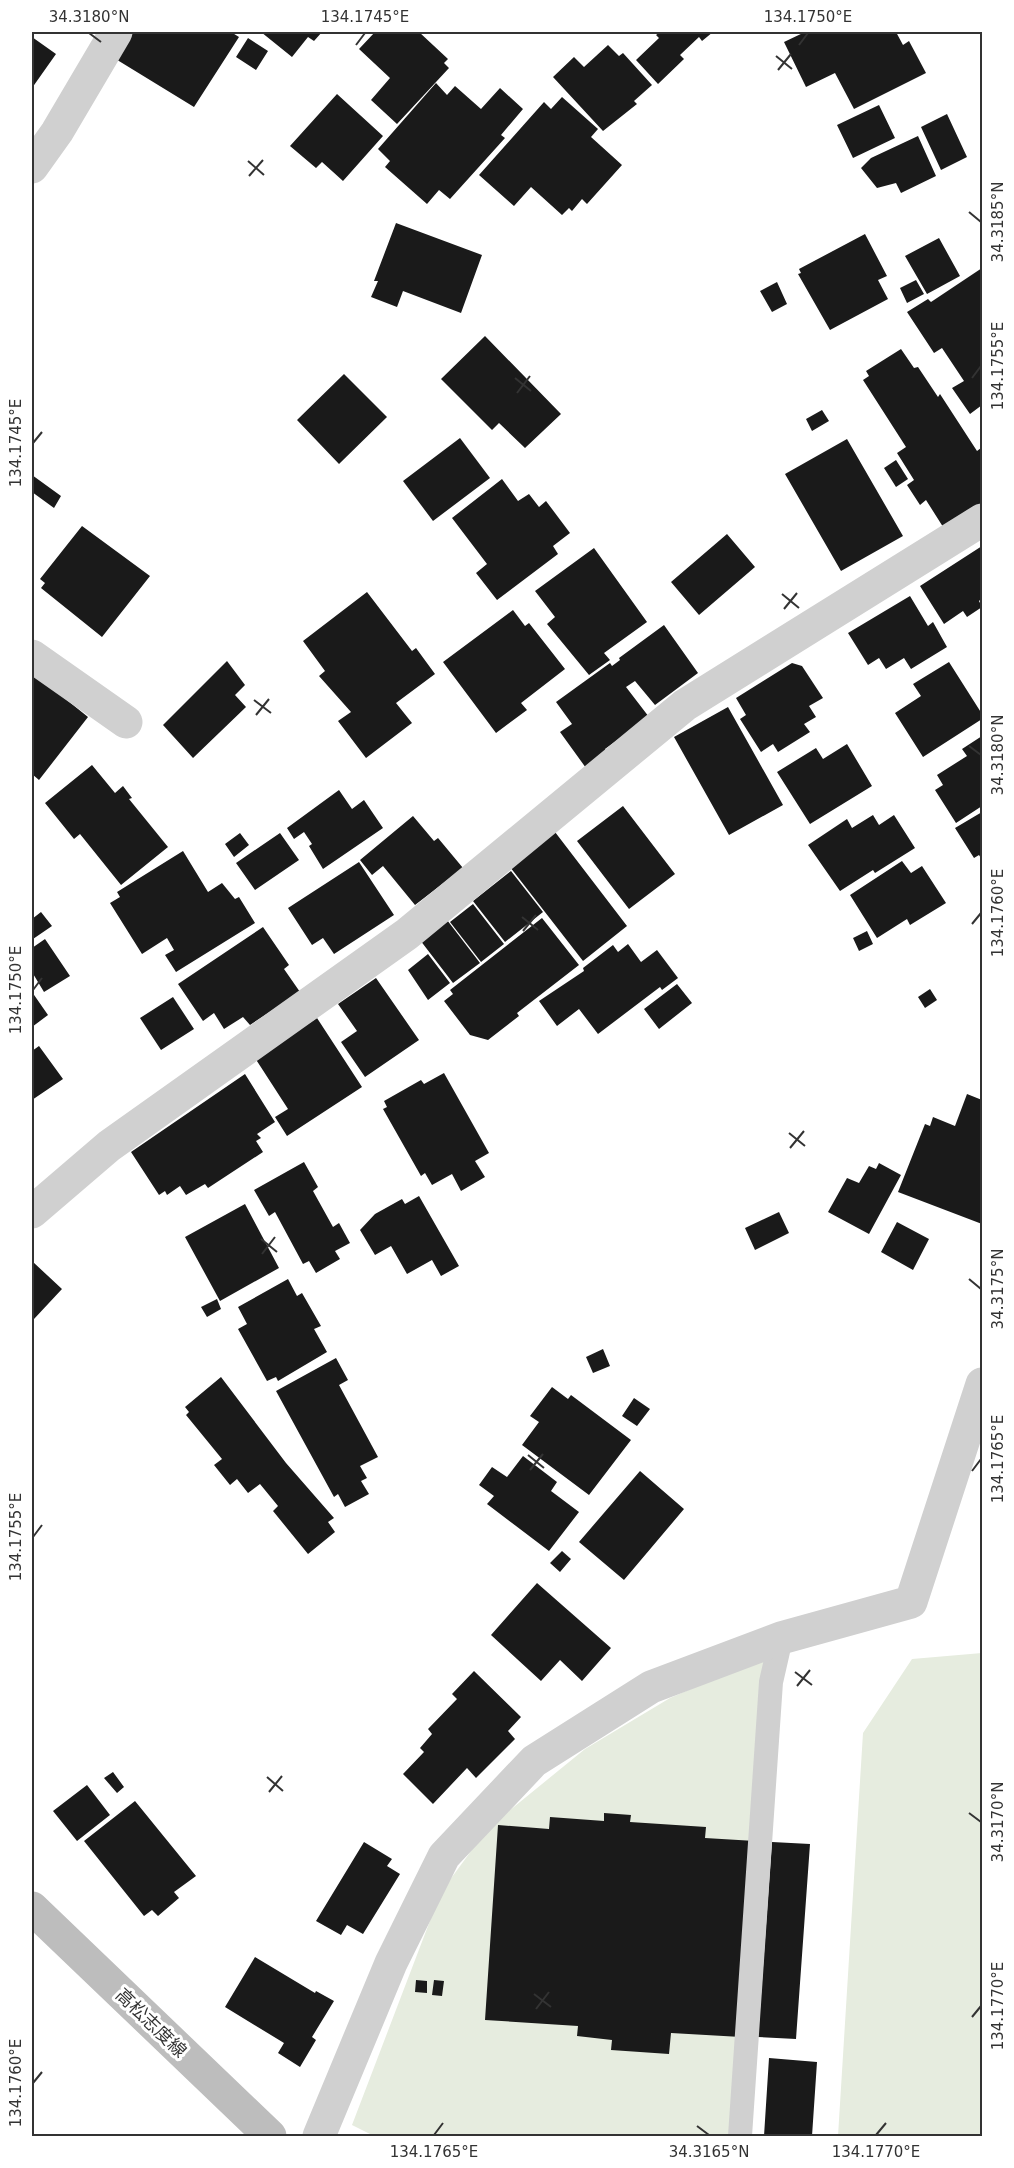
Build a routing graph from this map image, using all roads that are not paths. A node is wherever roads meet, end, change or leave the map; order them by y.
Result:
1 (116, 32) edge
2 (32, 167) edge
3 (982, 520) edge
4 (32, 656) edge
5 (126, 722) dead end
6 (32, 1212) edge
7 (982, 1384) edge
8 (781, 1638) junction
9 (32, 1908) edge
10 (270, 2136) edge
11 (320, 2136) edge
12 (740, 2136) edge

1 - 2 street
3 - 6 street
4 - 5 street
7 - 8 street
8 - 11 street
8 - 12 lane
9 - 10 main road, 高松志度線

